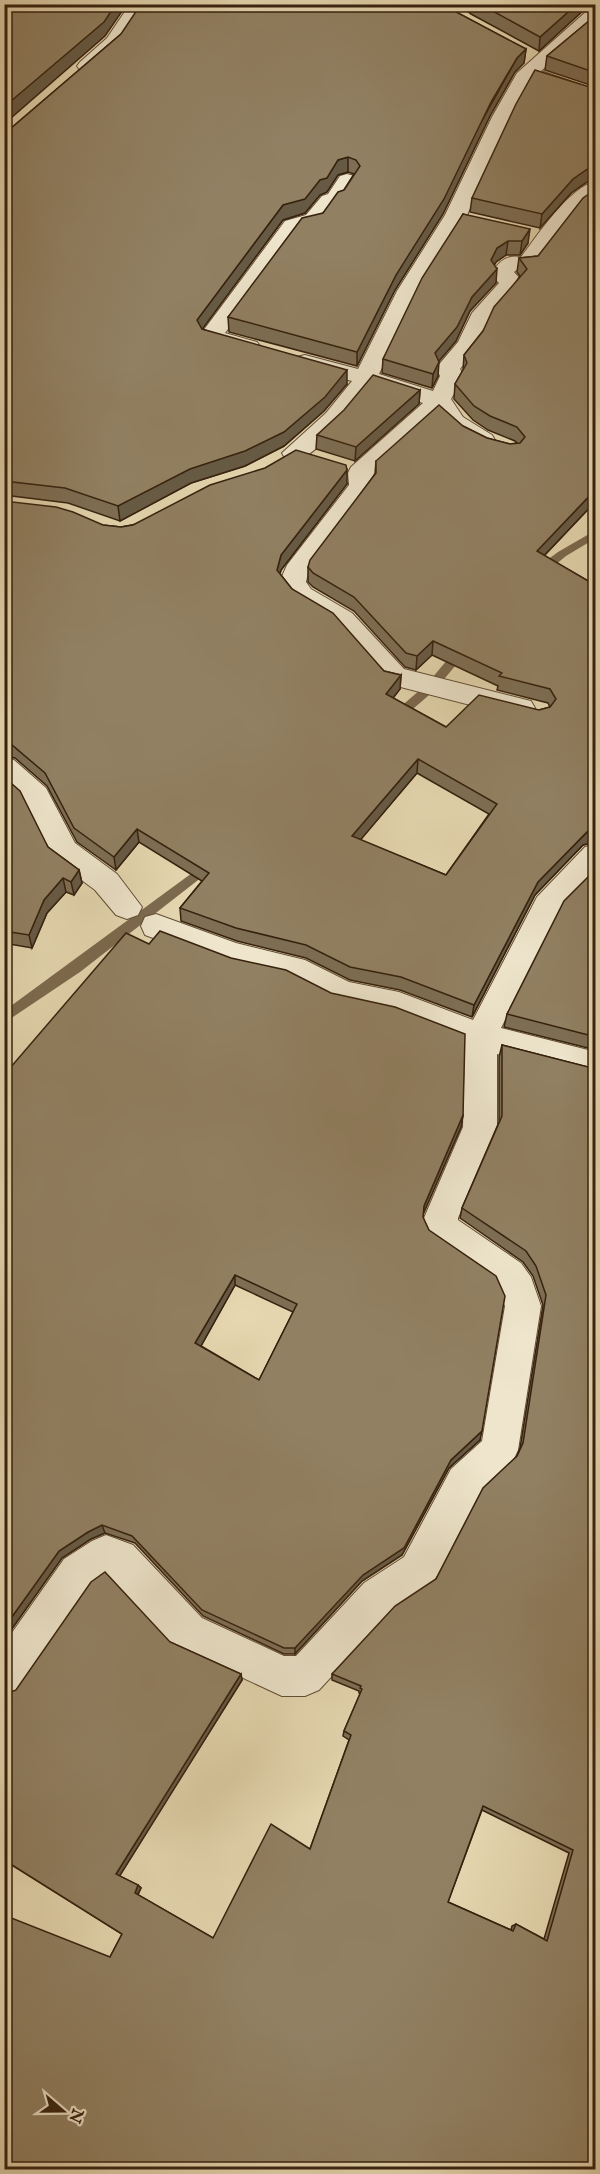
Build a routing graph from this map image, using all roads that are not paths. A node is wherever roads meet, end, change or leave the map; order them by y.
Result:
1 (140, 4) edge
2 (596, 13) edge
3 (520, 51) edge
4 (533, 67) junction
5 (72, 79) edge
6 (596, 97) edge
7 (346, 180) dead end
8 (596, 187) edge
9 (455, 217) junction
10 (478, 222) edge
11 (523, 233) edge
12 (546, 239) junction
13 (366, 378) junction
14 (440, 401) junction
15 (499, 447) edge
16 (316, 463) junction
17 (537, 712) edge
18 (4, 767) edge
19 (596, 855) edge
20 (127, 907) dead end
21 (156, 926) dead end
22 (481, 1036) junction
23 (596, 1066) edge
24 (4, 1680) edge

1 - 5 street
2 - 4 street
3 - 4 street
4 - 6 street
4 - 9 street
7 - 13 street
8 - 12 street
9 - 10 street
9 - 13 street
11 - 12 street
12 - 14 street
13 - 14 street
13 - 16 street
14 - 15 street
14 - 16 street
16 - 17 street
18 - 20 street
19 - 22 street
21 - 22 street
22 - 23 street
22 - 24 street

